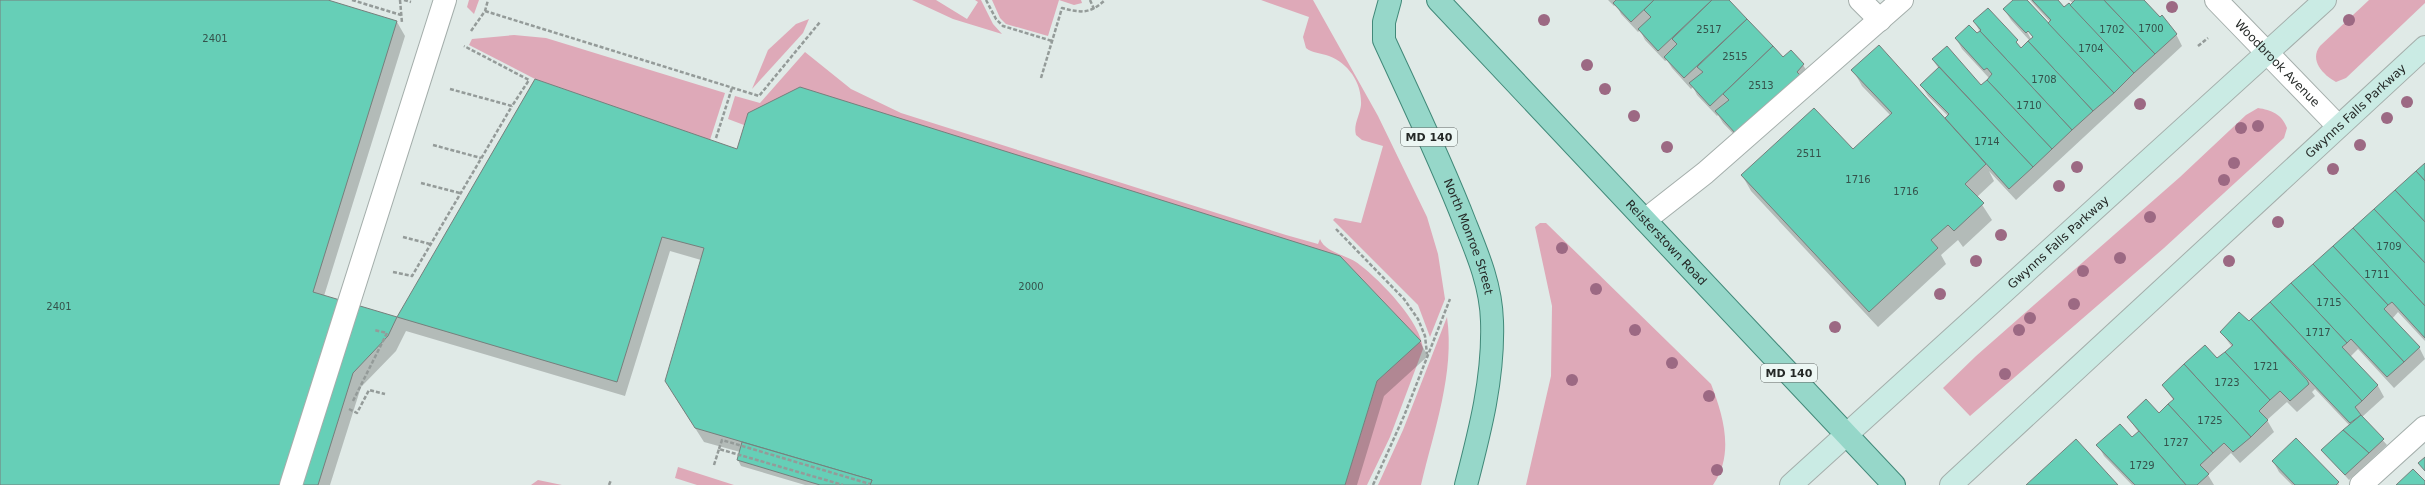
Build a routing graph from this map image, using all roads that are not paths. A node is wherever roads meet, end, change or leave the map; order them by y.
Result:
1 (445, 0) edge
2 (1390, 0) edge
3 (1438, 0) edge
4 (1860, 0) edge
5 (1902, 0) edge
6 (2216, 0) edge
7 (2325, 0) edge
8 (1880, 20) junction
9 (2425, 47) edge
10 (2268, 53) junction
11 (2338, 126) junction
12 (1645, 220) junction
13 (2425, 427) edge
14 (1847, 435) junction
15 (291, 485) edge
16 (1466, 485) edge
17 (1791, 485) edge
18 (1894, 485) edge
19 (1951, 485) edge
20 (2361, 485) edge

1 - 15 street
2 - 16 main road, North Monroe Street / MD 140
3 - 12 main road, Reisterstown Road / MD 140
4 - 8 street
5 - 8 street
6 - 10 street, Woodbrook Avenue
7 - 10 main road, Gwynns Falls Parkway
8 - 12 street
9 - 11 main road, Gwynns Falls Parkway
10 - 11 street, Woodbrook Avenue
10 - 14 main road, Gwynns Falls Parkway
11 - 19 main road, Gwynns Falls Parkway
12 - 14 main road, Reisterstown Road / MD 140
13 - 20 street
14 - 17 main road, Gwynns Falls Parkway
14 - 18 main road, Reisterstown Road / MD 140

